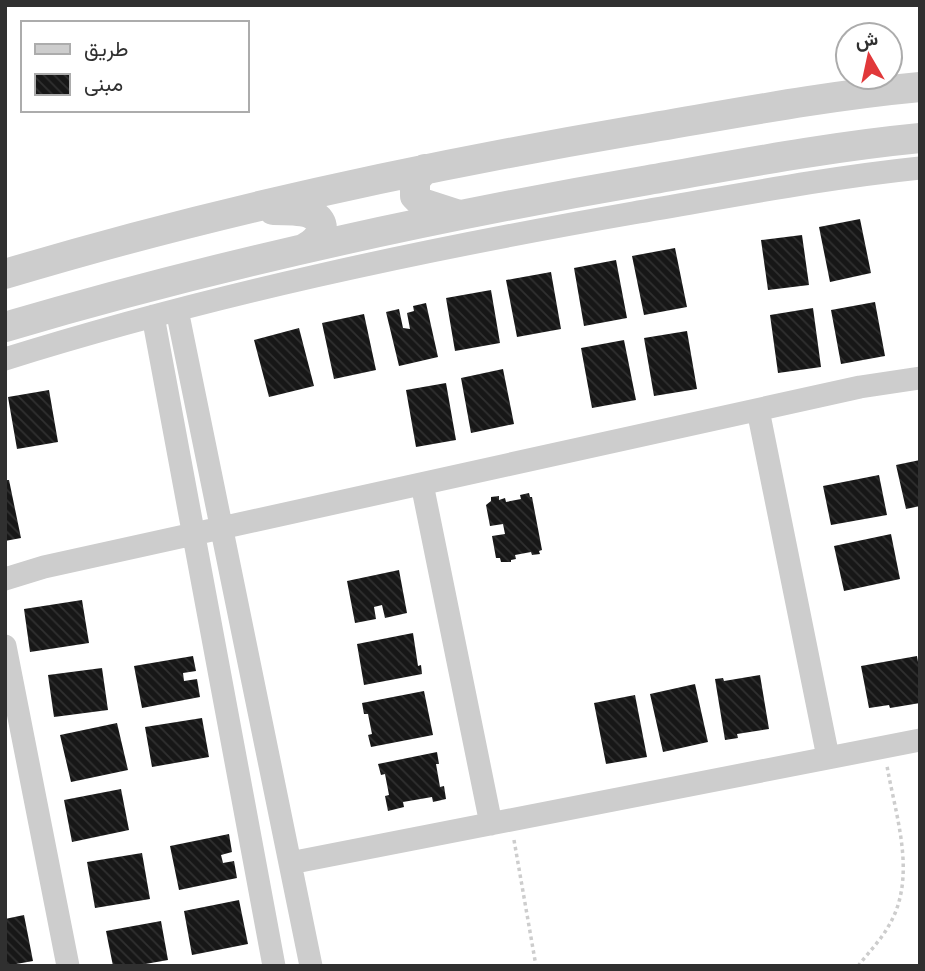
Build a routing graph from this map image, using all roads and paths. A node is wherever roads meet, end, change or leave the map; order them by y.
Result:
1 (920, 87) edge
2 (920, 138) edge
3 (920, 168) edge
4 (425, 169) junction
5 (252, 208) junction
6 (459, 215) junction
7 (305, 248) junction
8 (5, 274) edge
9 (177, 310) junction
10 (153, 316) junction
11 (5, 327) edge
12 (5, 359) edge
13 (920, 378) edge
14 (758, 410) junction
15 (422, 484) junction
16 (222, 528) junction
17 (194, 534) junction
18 (5, 579) edge
19 (5, 646) edge
20 (920, 740) edge
21 (884, 747) junction
22 (828, 758) junction
23 (272, 774) junction
24 (239, 779) junction
25 (500, 822) junction
26 (290, 863) junction
27 (68, 966) edge
28 (274, 966) edge
29 (311, 966) edge
30 (536, 966) edge
31 (858, 966) edge

1 - 4 street
2 - 6 street
3 - 9 street
4 - 5 street
4 - 6 street
5 - 7 street
5 - 8 street
6 - 7 street
7 - 11 street
9 - 10 street
9 - 16 street
10 - 12 street
10 - 17 street
13 - 14 street
14 - 15 street
14 - 22 street
15 - 16 street
15 - 25 street
16 - 17 street
16 - 23 street
17 - 18 street
17 - 24 street
19 - 27 street
20 - 21 street
21 - 22 street
21 - 31 path
22 - 25 street
23 - 24 street
23 - 26 street
24 - 28 street
25 - 26 street
25 - 30 path
26 - 29 street

